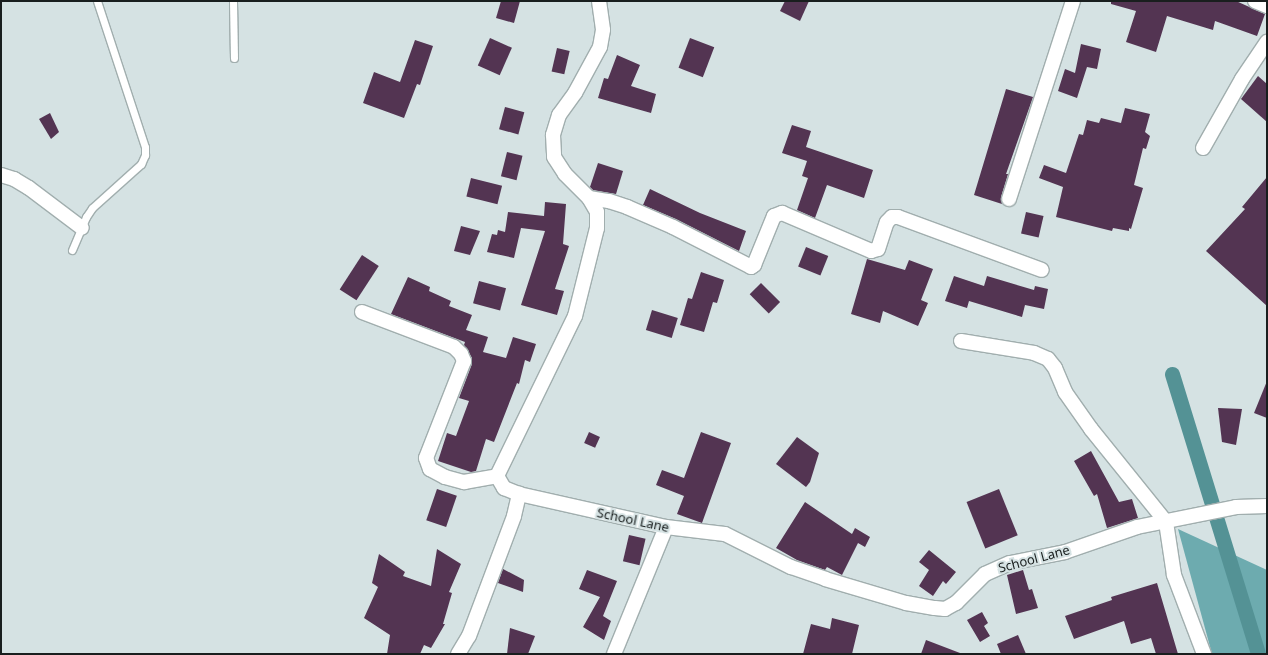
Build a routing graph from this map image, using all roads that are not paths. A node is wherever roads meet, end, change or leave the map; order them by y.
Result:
1 (97, 1) edge
2 (233, 1) edge
3 (599, 1) edge
4 (1074, 1) edge
5 (1255, 1) edge
6 (1267, 6) edge
7 (1267, 42) edge
8 (234, 58) dead end
9 (1203, 148) dead end
10 (1, 175) edge
11 (589, 198) junction
12 (1009, 199) dead end
13 (82, 228) junction
14 (72, 250) dead end
15 (1042, 270) dead end
16 (362, 312) dead end
17 (961, 341) dead end
18 (498, 476) junction
19 (519, 494) junction
20 (1267, 506) edge
21 (1166, 522) junction
22 (666, 528) junction
23 (458, 654) edge
24 (614, 654) edge
25 (1204, 654) edge

1 - 13 lane
2 - 8 lane
3 - 11 street
4 - 12 street
5 - 6 street
7 - 9 street
10 - 13 street
11 - 15 street
11 - 18 street
13 - 14 lane
16 - 18 street
17 - 21 street
18 - 19 street, School Lane
19 - 22 street, School Lane
19 - 23 street
20 - 21 street, School Lane
21 - 22 street, School Lane
21 - 25 street
22 - 24 street

